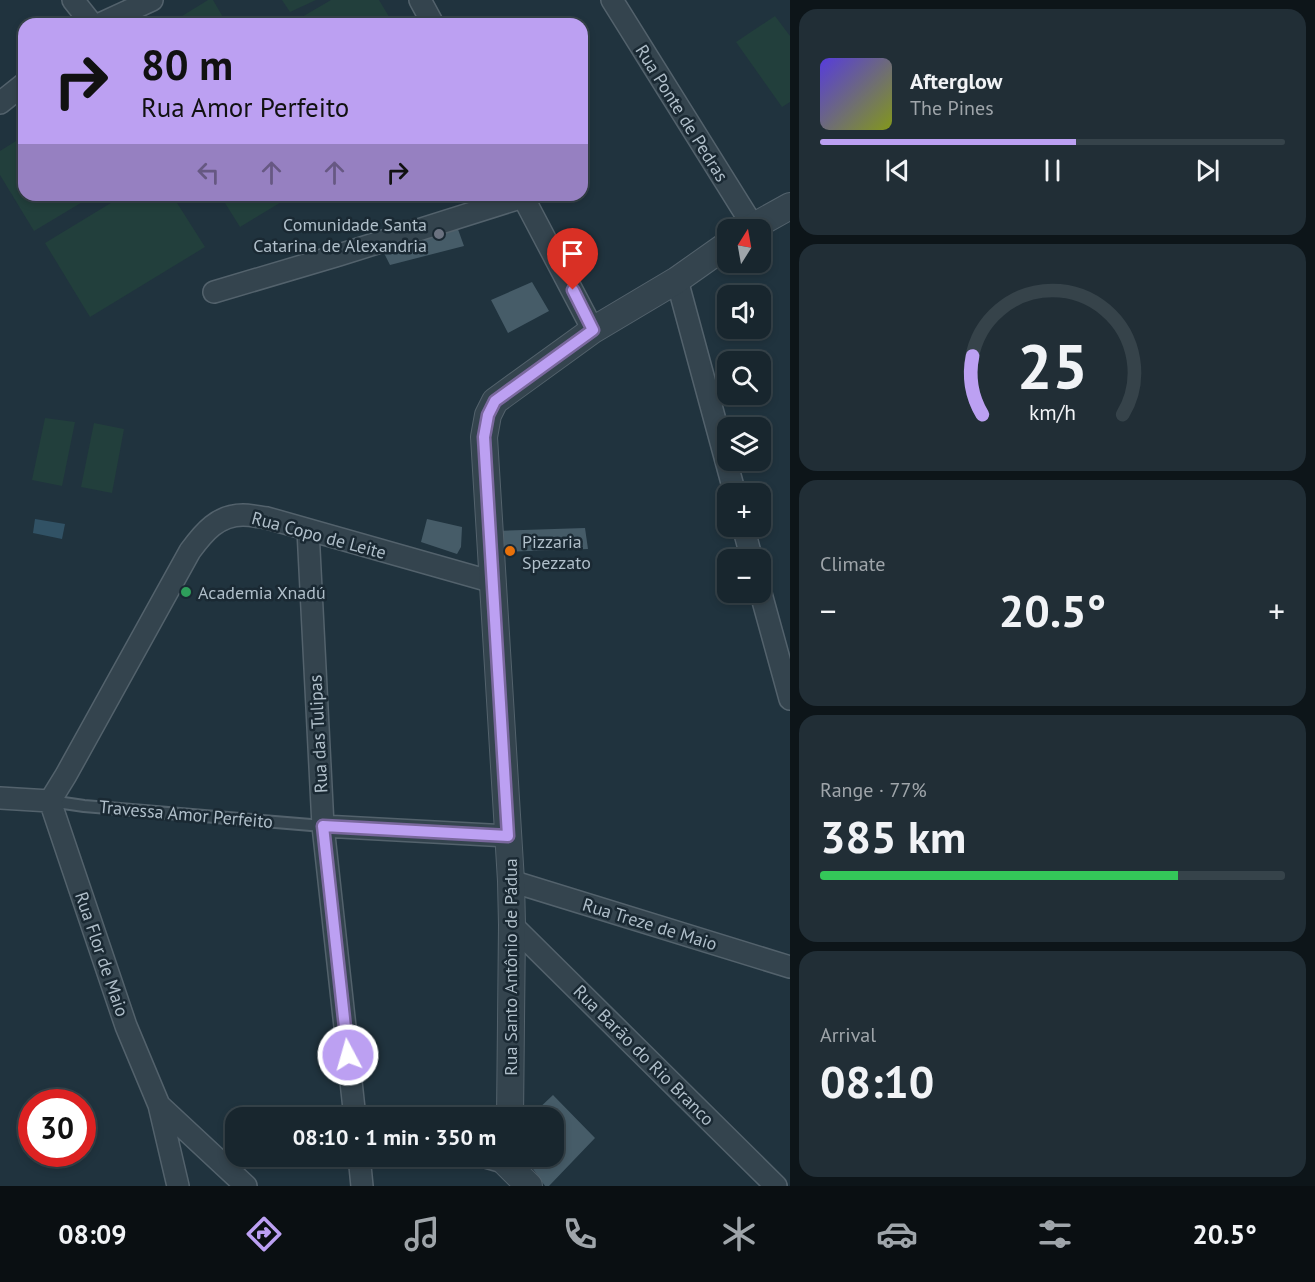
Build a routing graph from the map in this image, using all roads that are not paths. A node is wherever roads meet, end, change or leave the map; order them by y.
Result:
1 (73, 0) edge
2 (152, 0) edge
3 (420, 0) edge
4 (612, 0) edge
5 (87, 18) edge
6 (113, 18) edge
7 (430, 18) edge
8 (18, 89) edge
9 (0, 103) edge
10 (507, 201) edge
11 (526, 201) edge
12 (790, 206) edge
13 (745, 219) edge
14 (766, 219) edge
15 (717, 252) edge
16 (677, 280) junction
17 (214, 292) dead end
18 (593, 330) junction
19 (732, 483) edge
20 (308, 530) junction
21 (493, 582) junction
22 (764, 603) edge
23 (790, 699) edge
24 (0, 798) edge
25 (50, 801) junction
26 (323, 826) junction
27 (508, 836) junction
28 (511, 881) junction
29 (512, 925) junction
30 (790, 967) edge
31 (159, 1105) junction
32 (354, 1107) edge
33 (510, 1107) edge
34 (360, 1167) edge
35 (507, 1167) edge
36 (178, 1186) edge
37 (246, 1186) edge
38 (362, 1186) edge
39 (529, 1186) edge
40 (776, 1186) edge

1 - 5 street
2 - 6 street
3 - 7 street
4 - 13 street, Rua Ponte de Pedras
8 - 9 street
10 - 17 street
11 - 18 street
12 - 14 street
15 - 16 street, Rua Santo Antônio de Pádua
16 - 18 street, Rua Santo Antônio de Pádua
16 - 19 street
18 - 21 street, Rua Santo Antônio de Pádua
20 - 21 street, Rua Copo de Leite
20 - 25 street, Rua Copo de Leite
20 - 26 street, Rua das Tulipas
21 - 27 street, Rua Santo Antônio de Pádua
22 - 23 street
24 - 25 street
25 - 26 lane, Travessa Amor Perfeito
25 - 31 street, Rua Flor de Maio
26 - 27 street
26 - 32 street, Rua das Tulipas
27 - 28 street, Rua Santo Antônio de Pádua
28 - 29 street, Rua Santo Antônio de Pádua
28 - 30 street, Rua Treze de Maio
29 - 33 street, Rua Santo Antônio de Pádua
29 - 40 street, Rua Barão do Rio Branco
31 - 36 street, Rua Flor de Maio
31 - 37 street, Rua Flor de Maio
34 - 38 street
35 - 39 street

